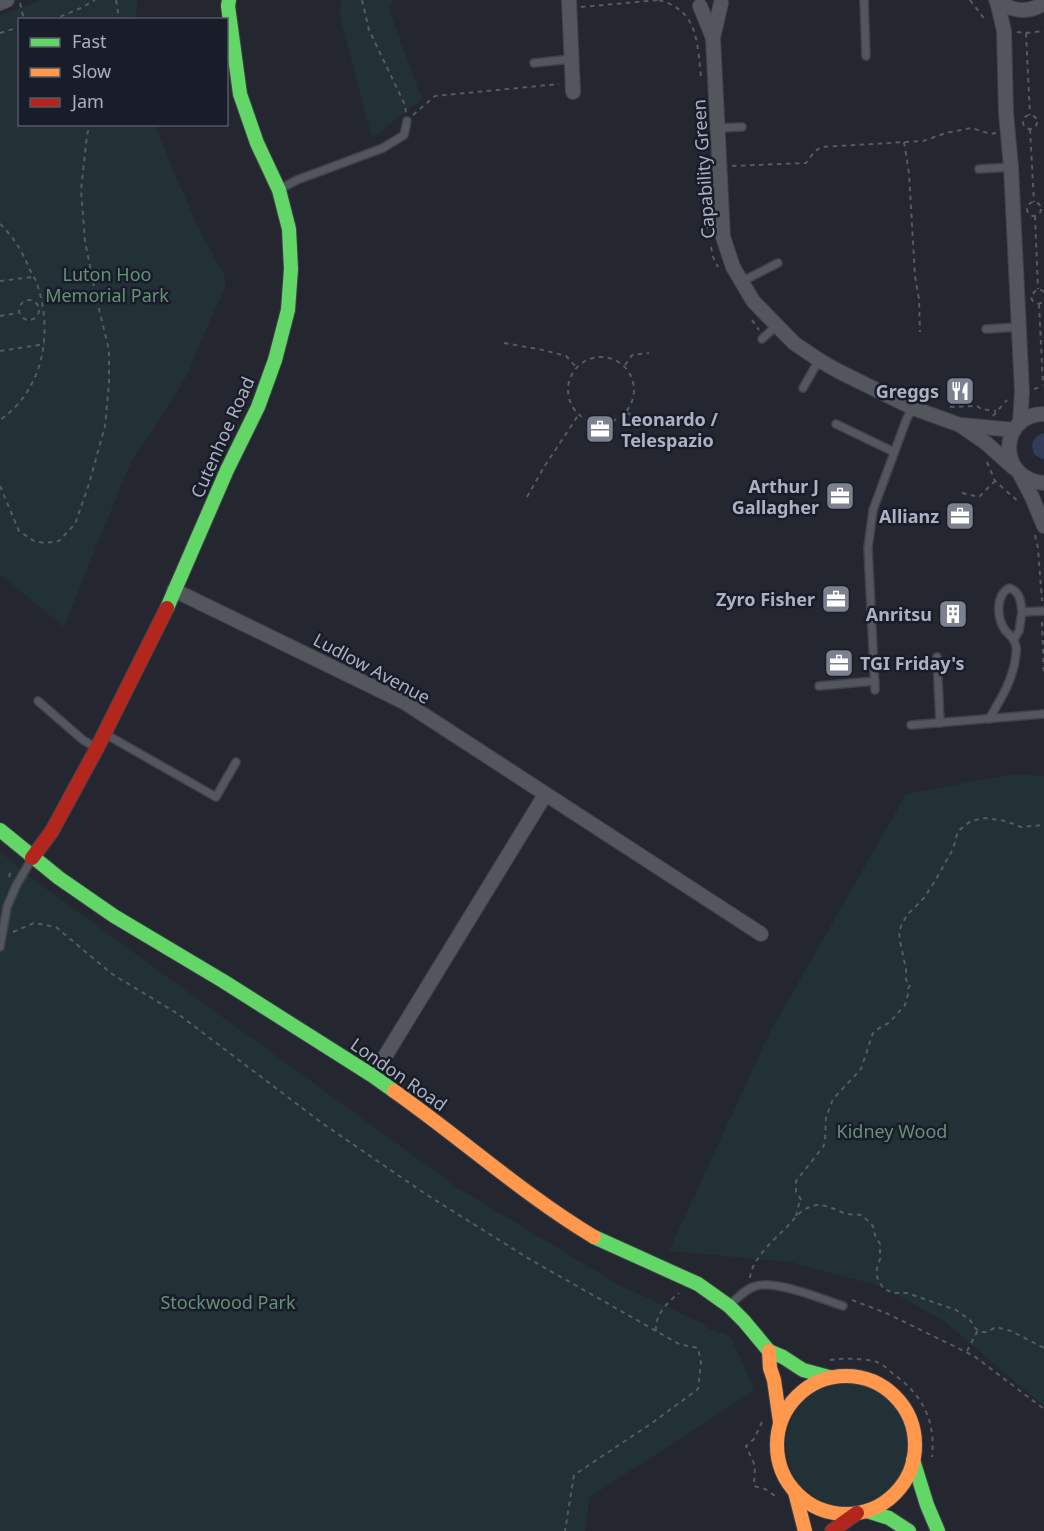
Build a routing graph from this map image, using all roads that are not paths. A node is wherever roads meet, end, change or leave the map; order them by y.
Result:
1 (7, 0) edge
2 (229, 0) edge
3 (864, 0) edge
4 (722, 1) edge
5 (996, 1) edge
6 (0, 3) edge
7 (696, 3) edge
8 (1044, 3) edge
9 (569, 4) edge
10 (713, 38) junction
11 (866, 56) dead end
12 (571, 59) junction
13 (534, 63) dead end
14 (572, 87) road end
15 (407, 121) road end
16 (742, 127) dead end
17 (718, 128) junction
18 (1011, 167) junction
19 (979, 170) dead end
20 (279, 190) junction
21 (778, 263) dead end
22 (741, 282) junction
23 (776, 326) junction
24 (1018, 327) junction
25 (986, 329) dead end
26 (764, 338) road end
27 (819, 360) junction
28 (803, 388) dead end
29 (913, 408) junction
30 (1044, 414) edge
31 (836, 424) dead end
32 (960, 425) junction
33 (1017, 426) junction
34 (894, 452) junction
35 (1017, 471) junction
36 (1044, 483) edge
37 (1038, 527) edge
38 (174, 590) junction
39 (1043, 611) edge
40 (1022, 612) junction
41 (1014, 639) junction
42 (937, 657) dead end
43 (875, 681) junction
44 (819, 686) dead end
45 (875, 690) dead end
46 (38, 701) dead end
47 (1044, 714) edge
48 (988, 719) junction
49 (940, 723) junction
50 (911, 724) dead end
51 (105, 734) junction
52 (97, 748) junction
53 (236, 762) dead end
54 (545, 795) junction
55 (0, 830) edge
56 (33, 858) junction
57 (3, 905) edge
58 (761, 934) dead end
59 (0, 947) edge
60 (374, 1076) junction
61 (844, 1302) road end
62 (729, 1306) junction
63 (769, 1352) junction
64 (829, 1377) junction
65 (780, 1422) junction
66 (914, 1460) junction
67 (795, 1492) junction
68 (862, 1512) junction
69 (805, 1531) edge
70 (832, 1531) edge
71 (909, 1531) edge
72 (938, 1531) edge

1 - 6 street
2 - 20 main road, Cutenhoe Road
3 - 11 lane
4 - 7 street
4 - 10 street
5 - 8 street
5 - 18 street
7 - 10 street
9 - 12 street
10 - 17 street, Capability Green
12 - 13 lane
12 - 14 street
15 - 20 lane
16 - 17 lane
17 - 22 street, Capability Green
18 - 19 lane
18 - 24 street
20 - 38 main road, Cutenhoe Road
21 - 22 lane
22 - 23 street, Capability Green
23 - 26 lane
23 - 27 street, Capability Green
24 - 25 lane
24 - 33 street
27 - 28 lane
27 - 29 street, Capability Green
29 - 32 street, Capability Green
29 - 34 lane
30 - 33 street
31 - 34 lane
32 - 33 street
32 - 35 street, Capability Green
33 - 35 street
34 - 43 lane
35 - 36 street
35 - 37 street
38 - 51 main road, Cutenhoe Road
38 - 54 street, Ludlow Avenue
39 - 40 lane
40 - 41 lane
40 - 41 lane
41 - 48 lane
42 - 49 lane
43 - 44 lane
43 - 45 lane
46 - 52 lane
47 - 48 lane
48 - 49 lane
49 - 50 lane
51 - 52 main road, Cutenhoe Road
51 - 53 lane
52 - 56 main road, Cutenhoe Road
54 - 58 street, Ludlow Avenue
54 - 60 street
55 - 56 main road, London Road
56 - 57 lane
56 - 60 main road, London Road
57 - 59 lane
60 - 62 main road, London Road
61 - 62 lane
62 - 63 main road, London Road
63 - 64 main road, London Road
63 - 65 main road, London Road
64 - 65 main road
64 - 66 main road
65 - 67 main road
66 - 68 main road
66 - 72 main road
67 - 68 main road
67 - 69 main road
68 - 70 main road
68 - 71 main road

